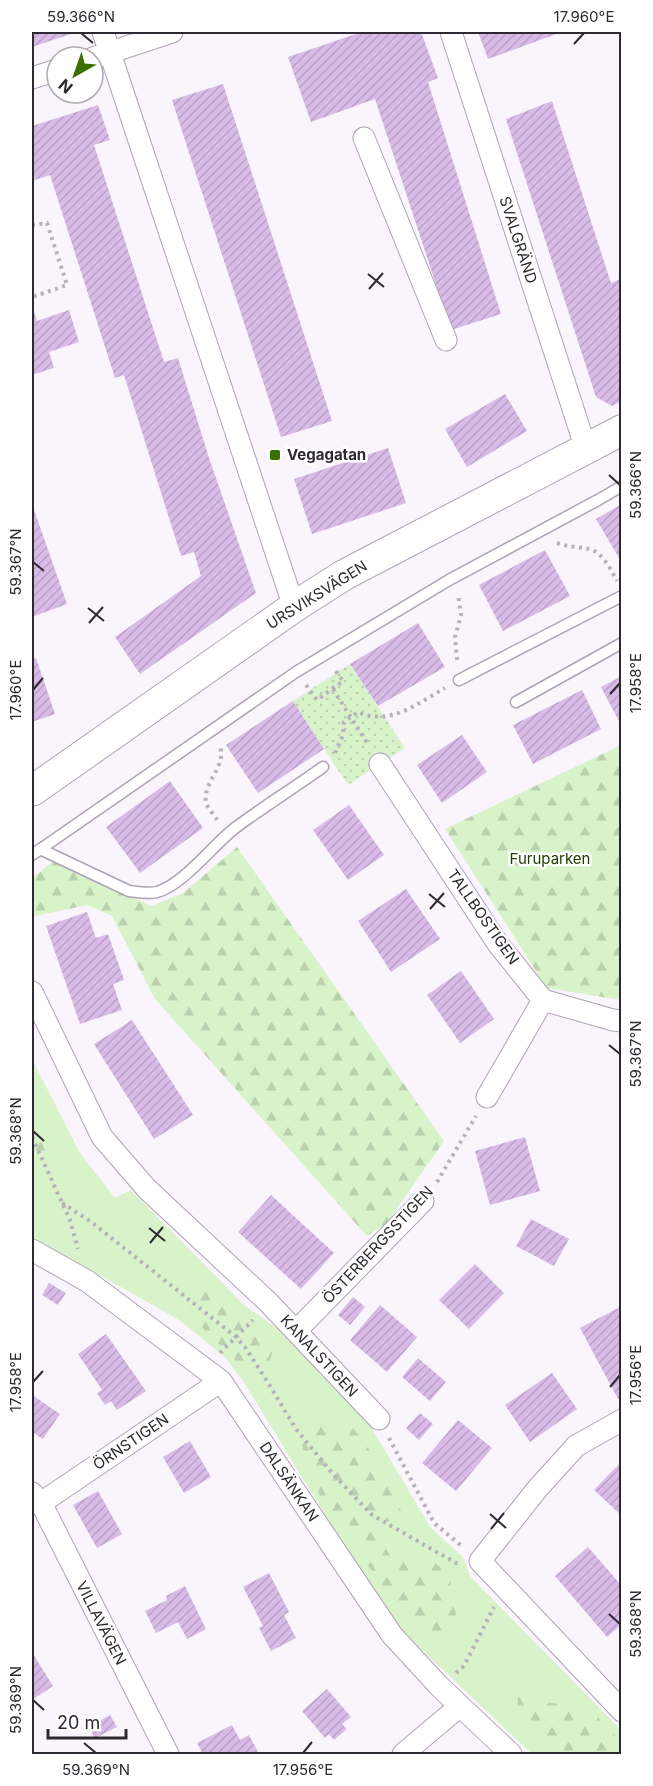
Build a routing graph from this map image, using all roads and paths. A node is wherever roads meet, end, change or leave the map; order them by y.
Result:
1 (172, 32) edge
2 (451, 32) edge
3 (105, 54) edge
4 (105, 66) edge
5 (364, 138) dead end
6 (32, 225) edge
7 (32, 297) edge
8 (446, 340) dead end
9 (621, 430) edge
10 (586, 449) junction
11 (621, 486) edge
12 (545, 528) junction
13 (449, 580) junction
14 (621, 590) edge
15 (621, 596) edge
16 (294, 607) junction
17 (621, 644) edge
18 (296, 672) junction
19 (461, 679) junction
20 (516, 702) dead end
21 (351, 717) junction
22 (209, 731) junction
23 (360, 732) dead end
24 (380, 764) dead end
25 (323, 767) joint
26 (32, 790) edge
27 (228, 834) junction
28 (36, 852) edge
29 (32, 992) edge
30 (543, 999) junction
31 (621, 1021) edge
32 (487, 1097) dead end
33 (472, 1124) dead end
34 (32, 1137) edge
35 (423, 1201) joint
36 (62, 1203) junction
37 (32, 1250) edge
38 (87, 1281) junction
39 (269, 1303) junction
40 (296, 1331) junction
41 (236, 1337) junction
42 (213, 1375) junction
43 (379, 1419) joint
44 (621, 1420) edge
45 (36, 1498) edge
46 (480, 1561) junction
47 (504, 1588) junction
48 (439, 1686) junction
49 (460, 1706) junction
50 (621, 1711) edge
51 (168, 1755) edge
52 (403, 1755) edge
53 (511, 1755) edge

1 - 3 street
2 - 10 street, SVALGRÄND
4 - 16 street
5 - 8 street
6 - 7 path
9 - 10 street, URSVIKSVÄGEN
10 - 16 street, URSVIKSVÄGEN
11 - 12 lane
12 - 13 lane
12 - 14 path
13 - 18 lane
13 - 19 path
15 - 19 lane
16 - 26 street, URSVIKSVÄGEN
17 - 20 lane
18 - 21 path
18 - 22 lane
19 - 21 path
21 - 23 path
21 - 25 path
22 - 27 path
22 - 28 lane
24 - 30 street, TALLBOSTIGEN
25 - 27 lane
27 - 28 lane
29 - 39 street, KANALSTIGEN
30 - 31 street
30 - 32 street
33 - 35 path, ÖSTERBERGSSTIGEN
34 - 36 path
35 - 40 street, ÖSTERBERGSSTIGEN
36 - 38 path
36 - 41 path
37 - 38 street, DALSÄNKAN
38 - 42 street, DALSÄNKAN
39 - 40 street, KANALSTIGEN
39 - 41 path
40 - 43 street, KANALSTIGEN
41 - 42 path
41 - 46 path
42 - 45 street, ÖRNSTIGEN
42 - 48 street, DALSÄNKAN
43 - 46 path
44 - 46 street
45 - 51 street, VILLAVÄGEN
46 - 47 street
47 - 48 path
47 - 50 street
48 - 49 street, DALSÄNKAN
49 - 52 street
49 - 53 street, DALSÄNKAN

